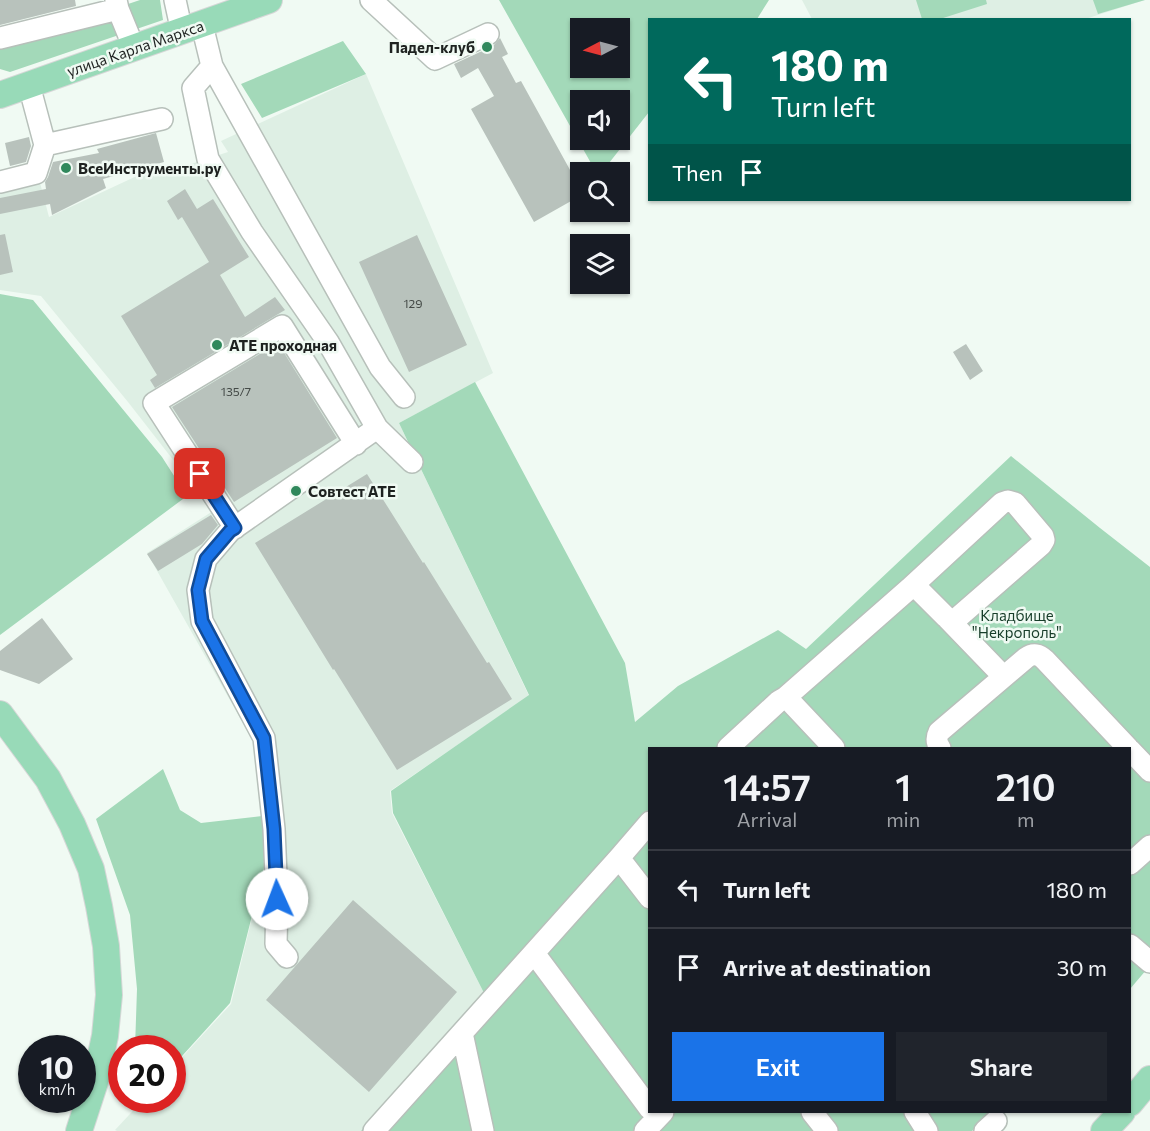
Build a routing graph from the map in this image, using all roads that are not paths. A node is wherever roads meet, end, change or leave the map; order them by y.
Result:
1 (175, 0) edge
2 (269, 0) edge
3 (371, 0) edge
4 (118, 5) edge
5 (192, 28) junction
6 (488, 34) dead end
7 (0, 38) edge
8 (134, 48) junction
9 (212, 66) junction
10 (29, 85) junction
11 (0, 95) edge
12 (162, 119) dead end
13 (45, 145) junction
14 (0, 182) edge
15 (404, 397) dead end
16 (377, 428) junction
17 (356, 444) junction
18 (412, 462) dead end
19 (235, 528) junction
20 (917, 585) junction
21 (955, 622) junction
22 (1003, 676) junction
23 (786, 697) junction
24 (0, 714) edge
25 (729, 747) edge
26 (833, 747) edge
27 (939, 747) edge
28 (1127, 747) edge
29 (1131, 751) edge
30 (1150, 771) edge
31 (648, 824) edge
32 (619, 858) junction
33 (648, 895) edge
34 (1131, 946) edge
35 (534, 952) junction
36 (287, 957) dead end
37 (1150, 962) edge
38 (462, 1033) junction
39 (1150, 1079) edge
40 (1131, 1102) edge
41 (813, 1113) edge
42 (916, 1113) edge
43 (1121, 1113) edge
44 (652, 1120) edge
45 (79, 1131) edge
46 (374, 1131) edge
47 (483, 1131) edge
48 (827, 1131) edge
49 (927, 1131) edge
50 (1104, 1131) edge

1 - 5 lane
2 - 5 main road, улица Карла Маркса
3 - 6 lane
4 - 7 lane
4 - 8 lane
5 - 8 main road, улица Карла Маркса
5 - 9 lane
8 - 10 main road, улица Карла Маркса
9 - 15 lane
9 - 16 lane
10 - 11 main road, улица Карла Маркса
10 - 13 lane
12 - 13 lane
13 - 14 lane
16 - 17 lane
16 - 18 lane
17 - 19 lane
17 - 19 lane
19 - 36 lane
20 - 21 lane
20 - 21 lane
20 - 23 lane
21 - 22 lane
22 - 27 lane
22 - 28 lane
23 - 25 lane
23 - 26 lane
24 - 45 main road
29 - 30 lane
31 - 32 lane
32 - 33 lane
32 - 35 lane
34 - 37 lane
35 - 38 lane
35 - 44 lane
38 - 46 lane
38 - 47 lane
39 - 40 main road
41 - 48 lane
42 - 49 lane
43 - 50 main road

